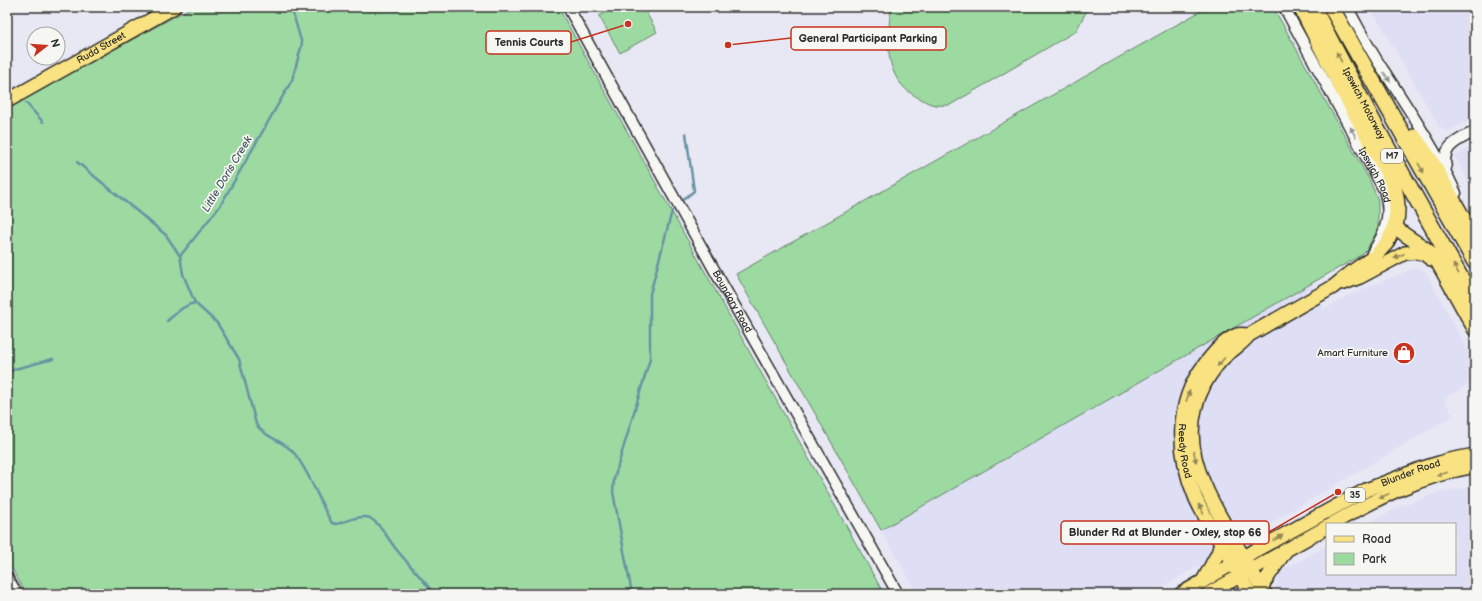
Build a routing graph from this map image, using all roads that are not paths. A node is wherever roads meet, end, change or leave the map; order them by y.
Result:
1 (174, 7) edge
2 (568, 7) edge
3 (1284, 7) edge
4 (1301, 7) edge
5 (1313, 7) edge
6 (1331, 7) edge
7 (1347, 7) edge
8 (7, 101) edge
9 (1388, 109) junction
10 (1475, 131) edge
11 (1449, 177) junction
12 (1391, 223) junction
13 (1475, 236) edge
14 (1475, 240) edge
15 (1475, 262) edge
16 (1443, 272) junction
17 (1333, 287) junction
18 (1475, 303) edge
19 (1475, 330) edge
20 (1249, 335) junction
21 (1475, 455) edge
22 (1475, 466) edge
23 (1334, 523) edge
24 (1326, 528) edge
25 (1221, 543) junction
26 (1286, 550) junction
27 (1238, 561) junction
28 (1245, 573) junction
29 (7, 577) edge
30 (1206, 588) edge
31 (1263, 591) edge
32 (17, 594) edge
33 (898, 594) edge
34 (1182, 594) edge
35 (1250, 594) edge

1 - 8 main road, Rudd Street
2 - 33 street, Boundary Road
12 -> 3 street, Ipswich Road
4 - 12 highway
18 -> 5 highway, Ipswich Motorway / M7
6 - 9 highway, Ipswich Motorway / M7
7 -> 11 street
9 - 14 highway
9 -> 15 highway, Ipswich Motorway / M7
10 - 11 street
11 - 13 street
12 - 16 main road
12 - 17 main road, Reedy Road
16 -> 17 main road
16 - 19 main road
17 - 20 main road, Reedy Road
25 -> 20 main road, Reedy Road
20 -> 27 main road, Reedy Road
27 -> 21 main road, Blunder Road / 35
22 -> 23 main road, Blunder Road / 35
24 - 26 main road, Blunder Road / 35
25 - 27 main road, Reedy Road
25 - 30 main road
26 - 28 main road, Blunder Road / 35
26 - 31 main road
27 - 28 main road
27 - 30 main road, Blunder Road / 35
28 - 30 main road, Blunder Road / 35
28 - 31 main road
28 - 35 main road
29 - 32 street
30 - 34 main road, Blunder Road / 35

